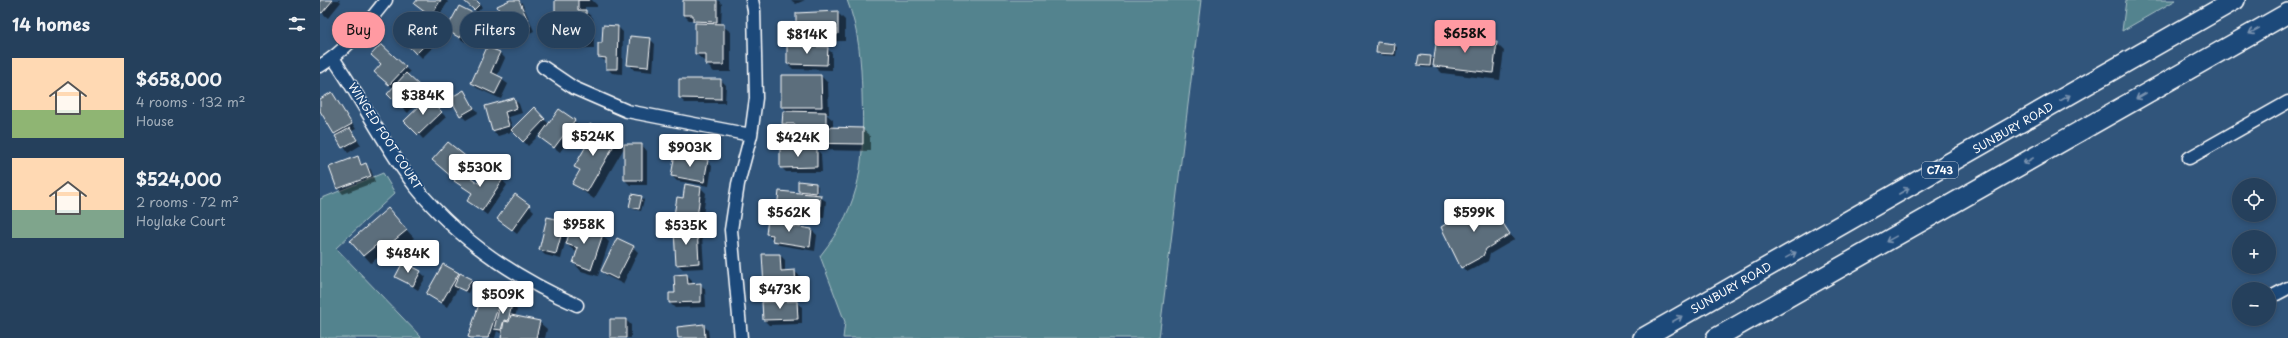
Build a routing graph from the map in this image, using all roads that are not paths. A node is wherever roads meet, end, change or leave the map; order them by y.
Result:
1 (386, 0) edge
2 (752, 0) edge
3 (2235, 0) edge
4 (2288, 12) edge
5 (333, 58) junction
6 (320, 66) edge
7 (543, 67) dead end
8 (2288, 102) edge
9 (751, 135) junction
10 (2189, 158) dead end
11 (2288, 288) edge
12 (2276, 294) edge
13 (577, 305) dead end
14 (741, 338) edge
15 (1644, 338) edge
16 (1716, 338) edge

1 - 5 street
2 - 9 street
15 -> 3 main road, SUNBURY ROAD / C743
4 -> 16 main road
5 - 6 street
5 - 13 street, WINGED FOOT COURT
7 - 9 street
8 - 10 street
9 - 14 street
11 - 12 street

